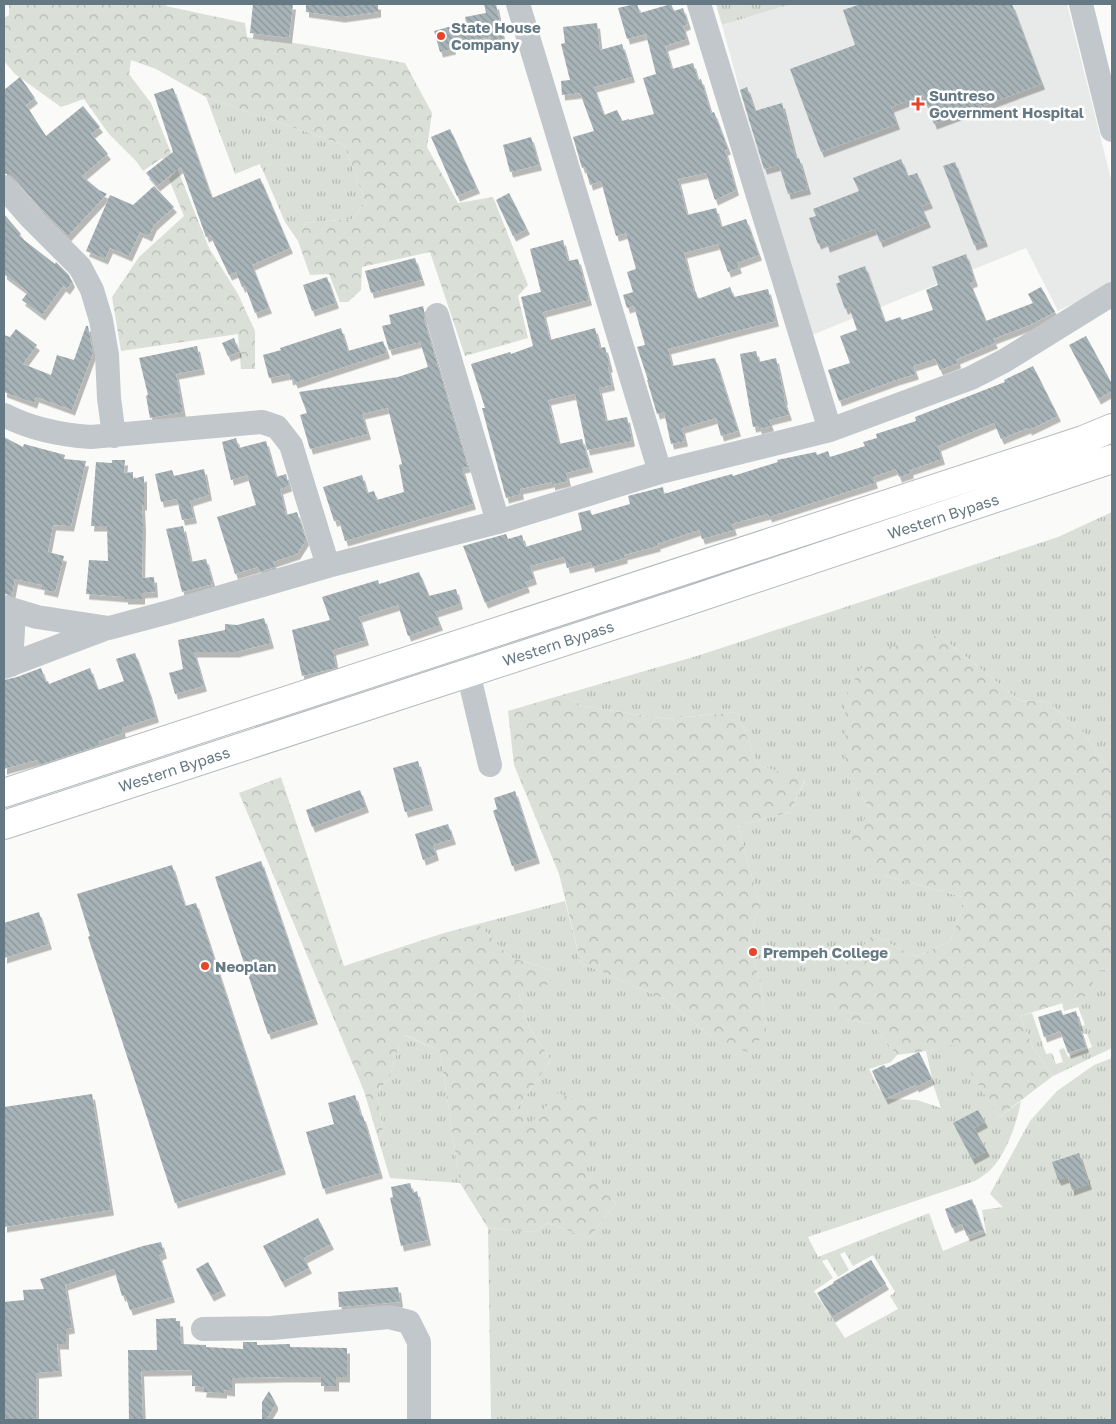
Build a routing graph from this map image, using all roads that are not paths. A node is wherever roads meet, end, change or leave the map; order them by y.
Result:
1 (518, 4) edge
2 (699, 4) edge
3 (1081, 4) edge
4 (1112, 130) edge
5 (4, 188) edge
6 (1112, 294) edge
7 (438, 314) dead end
8 (4, 415) edge
9 (1112, 428) edge
10 (830, 430) junction
11 (114, 436) junction
12 (1112, 459) edge
13 (660, 472) junction
14 (498, 522) junction
15 (328, 566) junction
16 (9, 609) edge
17 (108, 628) junction
18 (7, 666) edge
19 (468, 672) junction
20 (490, 765) dead end
21 (4, 793) edge
22 (4, 825) edge
23 (203, 1328) dead end
24 (419, 1420) edge

1 - 13 street
2 - 10 street
3 - 4 street
5 - 11 street
6 - 10 street
7 - 14 street
8 - 11 street
9 - 21 highway, Western Bypass
10 - 13 street
11 - 15 street
12 - 19 highway, Western Bypass
13 - 14 street
14 - 15 street
15 - 17 street
16 - 17 street
16 - 18 street
17 - 18 street
19 - 20 street
19 - 22 highway, Western Bypass
23 - 24 street

